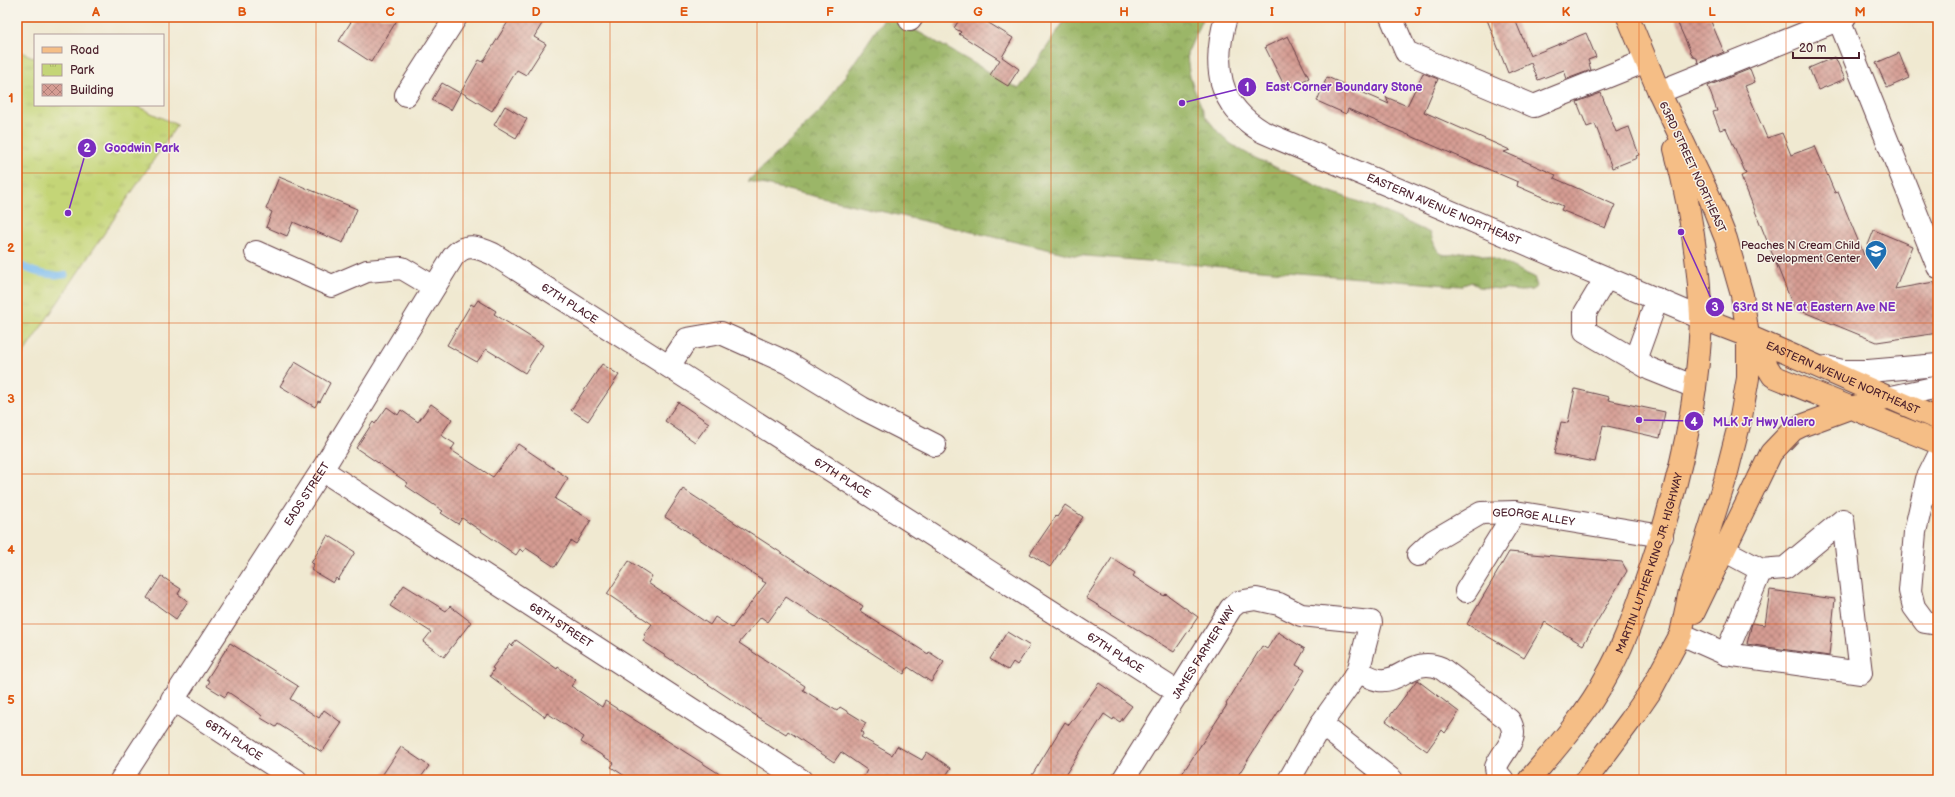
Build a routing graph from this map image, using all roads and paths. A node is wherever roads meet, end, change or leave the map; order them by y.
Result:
1 (456, 17) edge
2 (1226, 17) edge
3 (1391, 17) edge
4 (1628, 17) edge
5 (1842, 18) edge
6 (1646, 61) junction
7 (1659, 92) junction
8 (406, 96) dead end
9 (256, 252) dead end
10 (507, 263) joint
11 (1938, 266) edge
12 (1606, 278) junction
13 (434, 287) junction
14 (1657, 299) junction
15 (1701, 318) junction
16 (1748, 336) junction
17 (1635, 360) junction
18 (1808, 362) junction
19 (1938, 365) edge
20 (669, 366) junction
21 (1695, 387) junction
22 (1938, 387) edge
23 (1887, 398) junction
24 (1850, 408) junction
25 (1938, 419) edge
26 (1938, 443) edge
27 (935, 445) dead end
28 (1938, 457) edge
29 (322, 470) junction
30 (1515, 512) junction
31 (1662, 536) junction
32 (1715, 546) junction
33 (1418, 555) dead end
34 (1761, 570) junction
35 (1466, 591) dead end
36 (1938, 624) edge
37 (1681, 634) junction
38 (1726, 654) junction
39 (1358, 672) junction
40 (1179, 693) junction
41 (172, 699) junction
42 (1321, 724) junction
43 (121, 780) edge
44 (296, 780) edge
45 (802, 780) edge
46 (1123, 780) edge
47 (1288, 780) edge
48 (1392, 780) edge
49 (1503, 780) edge
50 (1529, 780) edge
51 (1586, 780) edge

1 - 8 street
2 - 12 street, EASTERN AVENUE NORTHEAST
3 - 6 street
4 - 6 main road, 63RD STREET NORTHEAST
5 - 7 street
5 - 11 street
6 - 7 main road, 63RD STREET NORTHEAST
7 - 15 main road, 63RD STREET NORTHEAST
7 - 16 main road, 63RD STREET NORTHEAST
9 - 13 street
10 - 13 street, EADS STREET
10 - 20 street, 67TH PLACE
12 - 14 street, EASTERN AVENUE NORTHEAST
12 - 17 street
13 - 29 street, EADS STREET
14 - 15 street, EASTERN AVENUE NORTHEAST
14 - 17 street
15 - 16 main road, EASTERN AVENUE NORTHEAST
15 - 21 main road, MARTIN LUTHER KING JR. HIGHWAY
16 - 18 main road, EASTERN AVENUE NORTHEAST
16 - 24 main road, EASTERN AVENUE NORTHEAST
16 - 32 main road
17 - 21 street
18 - 19 street
18 - 23 main road, EASTERN AVENUE NORTHEAST
20 - 27 street
20 - 40 street, 67TH PLACE
21 - 31 main road, MARTIN LUTHER KING JR. HIGHWAY
22 - 23 street
23 - 24 main road
23 - 25 main road, EASTERN AVENUE NORTHEAST
24 - 26 main road, EASTERN AVENUE NORTHEAST
24 - 32 main road
28 - 36 street
29 - 41 street, EADS STREET
29 - 45 street, 68TH STREET
30 - 31 street, GEORGE ALLEY
30 - 33 street, GEORGE ALLEY
30 - 35 street
31 - 50 main road, MARTIN LUTHER KING JR. HIGHWAY
32 - 34 street
32 - 37 main road
34 - 38 street
34 - 38 street
37 - 38 street
37 - 51 main road
39 - 40 street, JAMES FARMER WAY
39 - 42 street
39 - 49 street
40 - 46 street, JAMES FARMER WAY
41 - 43 street, EADS STREET
41 - 44 street, 68TH PLACE
42 - 47 street
42 - 48 street

